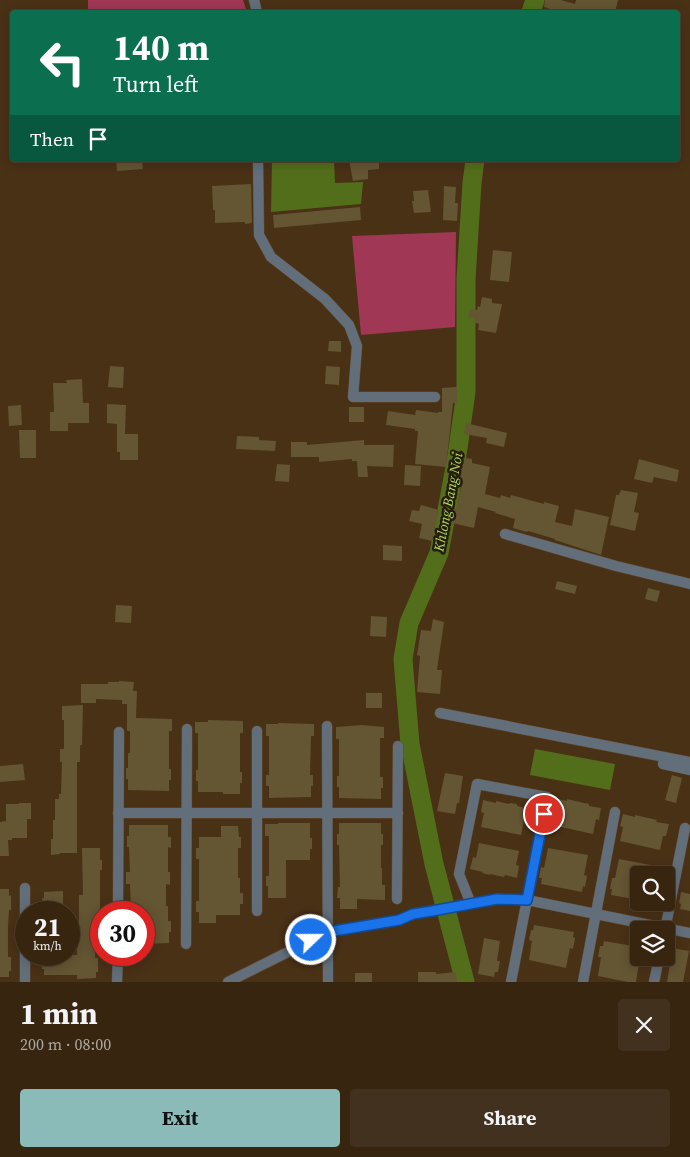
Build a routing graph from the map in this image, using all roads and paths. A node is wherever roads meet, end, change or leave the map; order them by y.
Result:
1 (258, 162) edge
2 (435, 396) dead end
3 (505, 534) dead end
4 (690, 584) edge
5 (440, 713) dead end
6 (327, 726) dead end
7 (187, 729) dead end
8 (119, 732) dead end
9 (257, 732) dead end
10 (398, 746) dead end
11 (690, 762) edge
12 (663, 764) dead end
13 (690, 770) edge
14 (615, 812) dead end
15 (118, 813) junction
16 (187, 813) junction
17 (257, 813) junction
18 (327, 813) junction
19 (398, 813) junction
20 (685, 828) dead end
21 (25, 888) dead end
22 (397, 899) dead end
23 (527, 900) junction
24 (118, 901) edge
25 (471, 904) junction
26 (257, 910) dead end
27 (596, 915) junction
28 (667, 921) edge
29 (630, 922) edge
30 (675, 931) edge
31 (328, 932) junction
32 (690, 933) edge
33 (186, 944) dead end
34 (118, 966) edge
35 (657, 966) edge
36 (25, 982) edge
37 (117, 982) edge
38 (228, 982) edge
39 (328, 982) edge
40 (511, 982) edge
41 (583, 982) edge
42 (654, 982) edge

1 - 2 street
3 - 4 street
5 - 11 street
6 - 18 street
7 - 16 street
8 - 15 street
9 - 17 street
10 - 19 street
12 - 13 street
14 - 27 street
15 - 16 street
15 - 24 street
16 - 17 street
16 - 33 street
17 - 18 street
17 - 26 street
18 - 19 street
18 - 31 street
19 - 22 street
20 - 28 street
21 - 36 street
23 - 25 street
23 - 25 street
23 - 27 street
23 - 40 street
25 - 31 street
27 - 29 street
27 - 41 street
30 - 32 street
31 - 38 street
31 - 39 street
34 - 37 street
35 - 42 street

